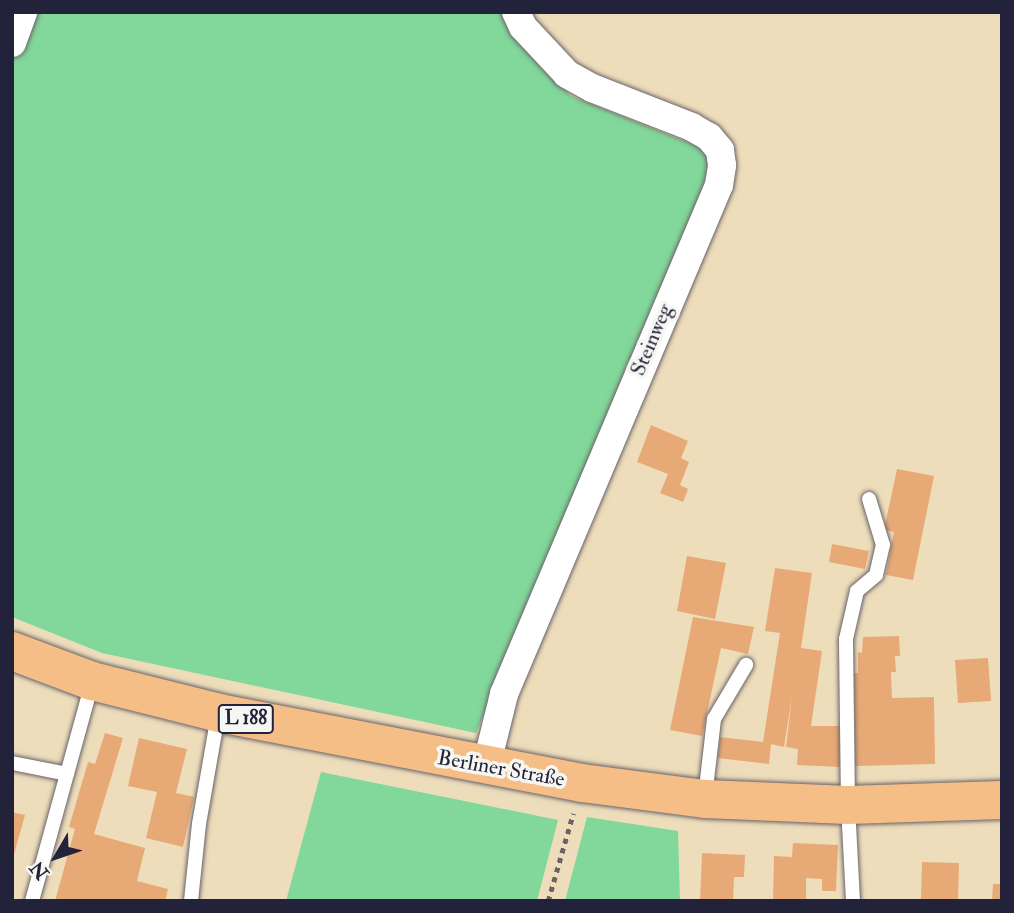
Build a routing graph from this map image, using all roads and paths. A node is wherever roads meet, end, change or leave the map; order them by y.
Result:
1 (23, 12) edge
2 (516, 12) edge
3 (12, 43) edge
4 (869, 499) dead end
5 (12, 651) edge
6 (746, 665) dead end
7 (92, 681) junction
8 (219, 713) junction
9 (12, 763) edge
10 (486, 767) junction
11 (67, 774) junction
12 (582, 783) junction
13 (705, 799) junction
14 (1002, 800) edge
15 (848, 805) junction
16 (32, 901) edge
17 (191, 901) edge
18 (548, 901) edge
19 (853, 901) edge

1 - 3 street
2 - 10 street, Steinweg
4 - 15 lane
5 - 7 main road, Berliner Straße / L 188
6 - 13 lane
7 - 8 main road, Berliner Straße / L 188
7 - 11 lane
8 - 10 main road, Berliner Straße / L 188
8 - 17 lane
9 - 11 lane
10 - 12 main road, Berliner Straße / L 188
11 - 16 lane
12 - 13 main road, Berliner Straße / L 188
12 - 18 path
13 - 15 main road, Berliner Straße / L 188
14 - 15 main road, Berliner Straße / L 188
15 - 19 lane

